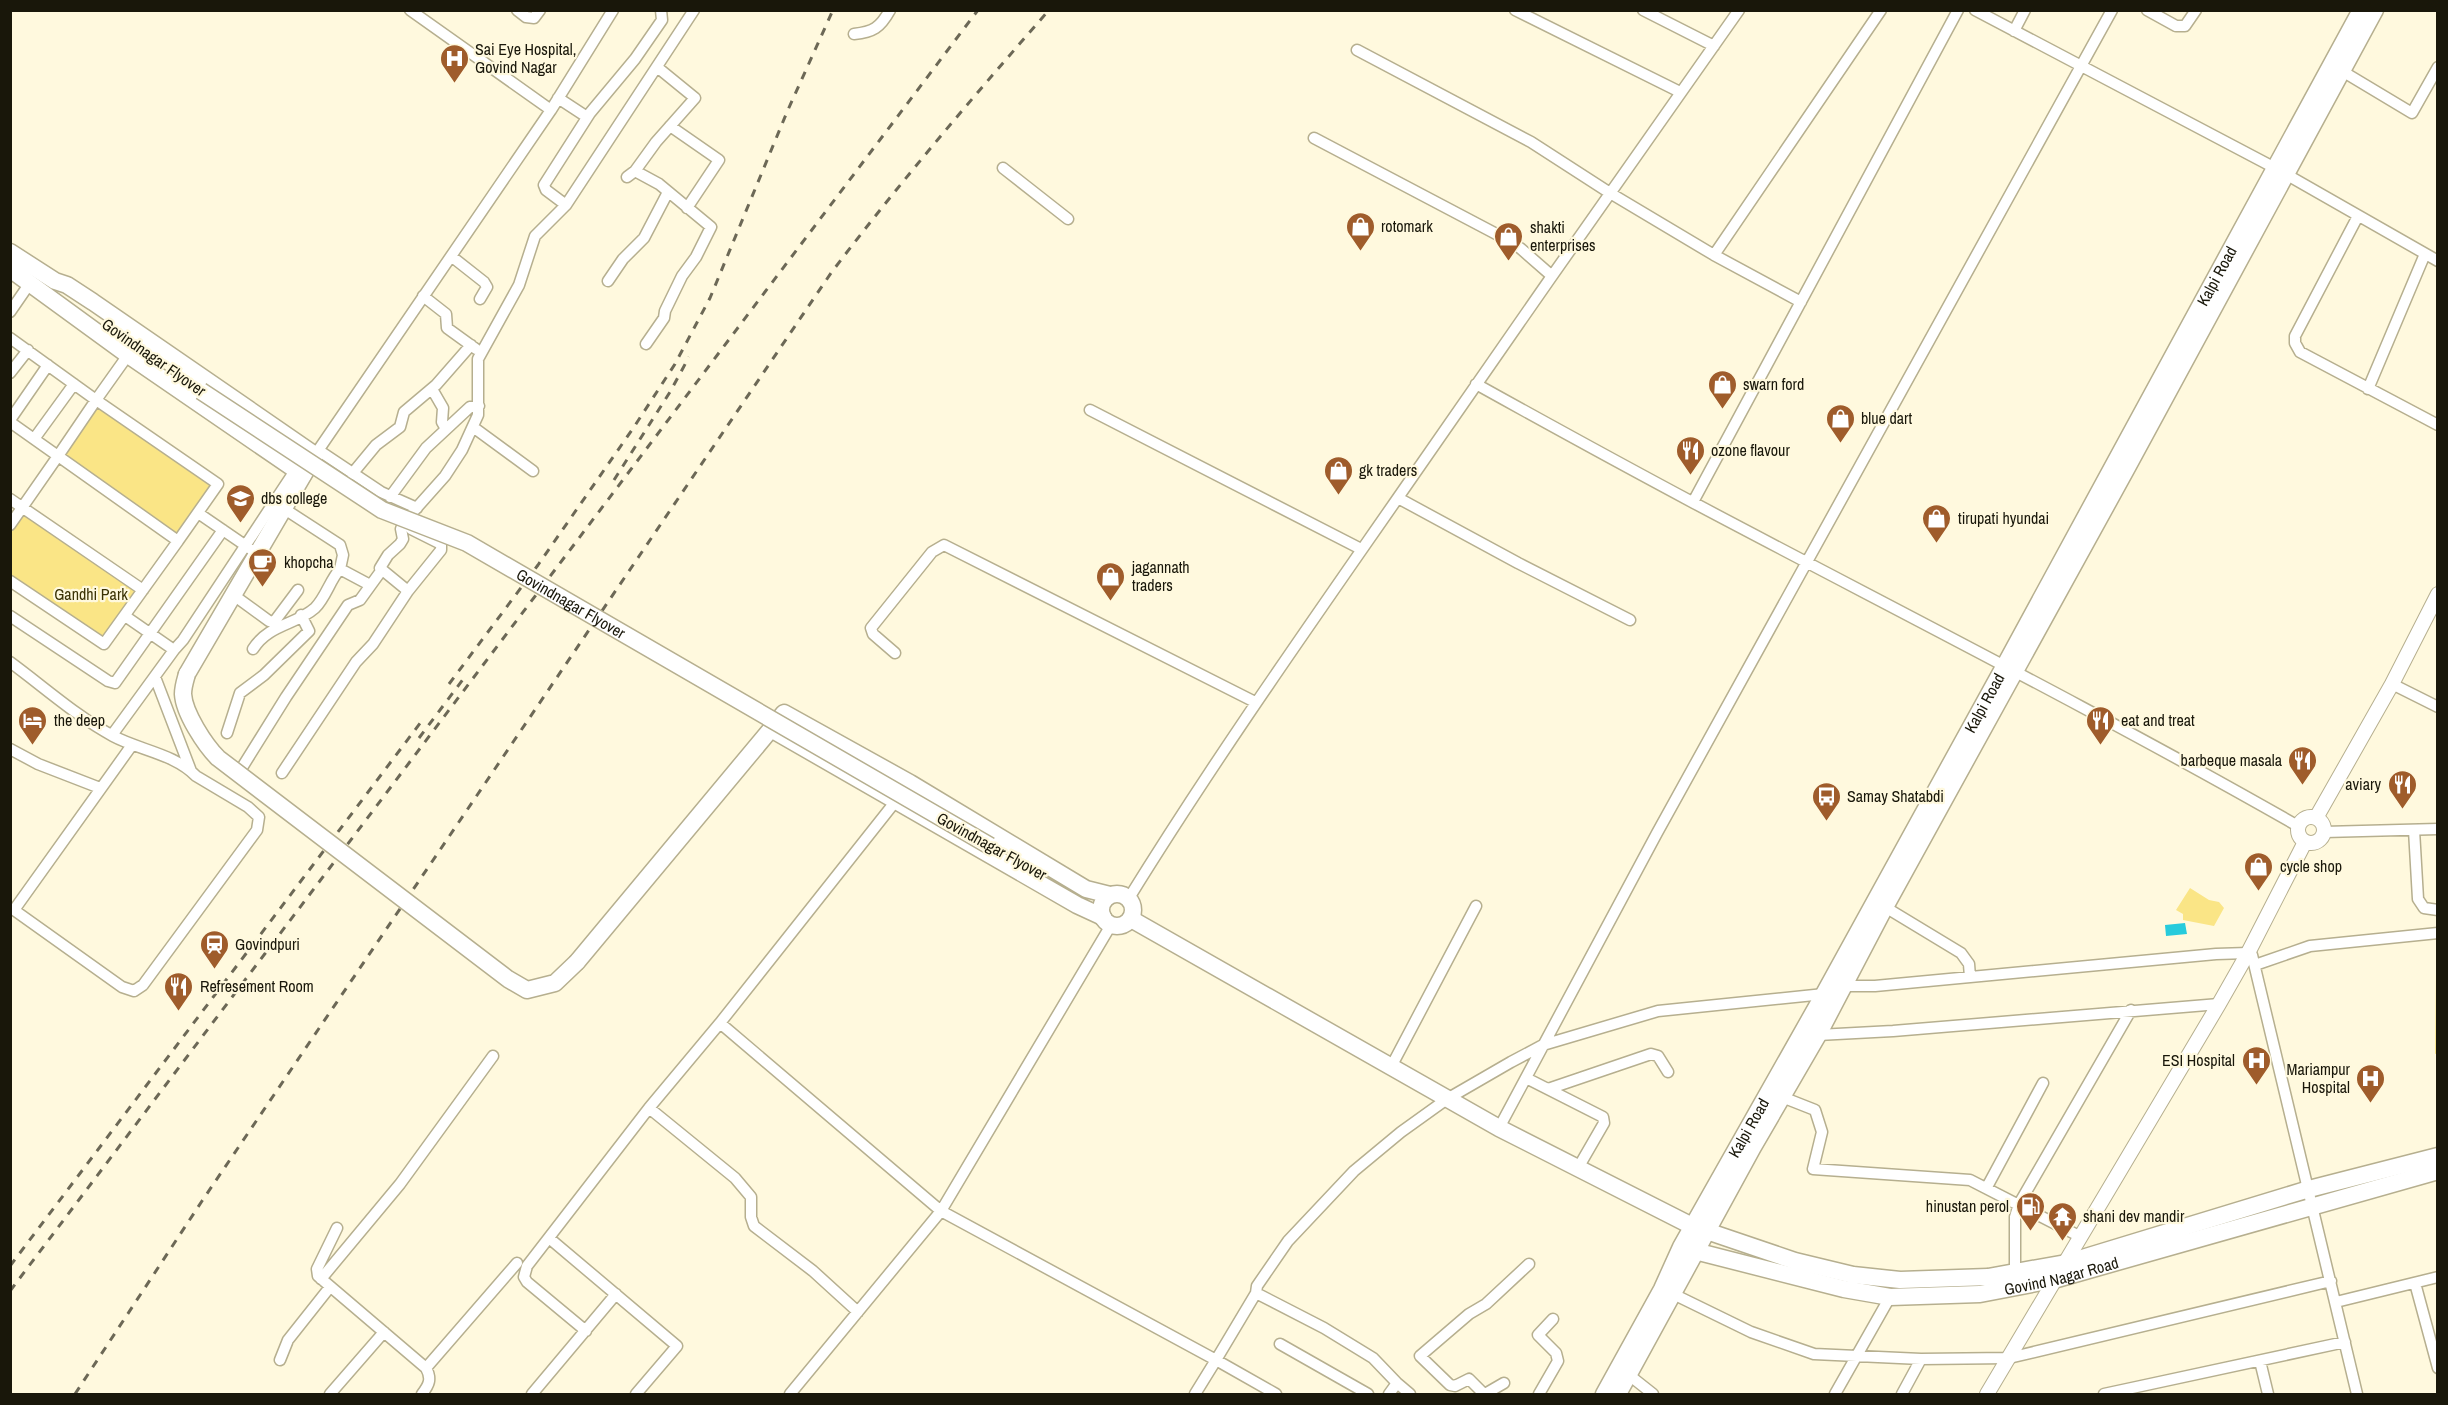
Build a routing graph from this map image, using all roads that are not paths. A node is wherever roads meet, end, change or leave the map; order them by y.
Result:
1 (517, 10) edge
2 (540, 10) edge
3 (613, 10) edge
4 (661, 10) edge
5 (694, 10) edge
6 (890, 10) edge
7 (1515, 10) edge
8 (1643, 10) edge
9 (1671, 10) edge
10 (1739, 10) edge
11 (1881, 10) edge
12 (1958, 10) edge
13 (1975, 10) edge
14 (2025, 10) edge
15 (2112, 10) edge
16 (2147, 10) edge
17 (2196, 10) edge
18 (2361, 10) edge
19 (2375, 10) edge
20 (414, 12) edge
21 (1668, 23) junction
22 (2014, 31) junction
23 (854, 34) dead end
24 (1714, 46) junction
25 (1357, 50) dead end
26 (657, 67) junction
27 (2080, 67) junction
28 (2438, 67) edge
29 (2342, 71) junction
30 (1680, 92) junction
31 (558, 98) junction
32 (550, 110) junction
33 (588, 117) junction
34 (670, 126) junction
35 (1314, 138) dead end
36 (1003, 168) dead end
37 (2281, 172) junction
38 (668, 192) junction
39 (1610, 193) junction
40 (566, 204) junction
41 (687, 208) junction
42 (2358, 216) junction
43 (1068, 219) dead end
44 (10, 252) edge
45 (2425, 254) junction
46 (1714, 255) junction
47 (451, 256) junction
48 (2438, 261) edge
49 (10, 268) edge
50 (1552, 276) junction
51 (55, 281) junction
52 (608, 281) dead end
53 (30, 283) junction
54 (423, 296) junction
55 (480, 299) dead end
56 (1801, 302) junction
57 (80, 311) junction
58 (10, 312) edge
59 (10, 338) edge
60 (646, 344) dead end
61 (471, 345) junction
62 (28, 350) junction
63 (481, 353) junction
64 (128, 355) junction
65 (48, 365) junction
66 (10, 373) edge
67 (74, 384) junction
68 (1476, 384) junction
69 (432, 389) junction
70 (2368, 389) junction
71 (96, 400) junction
72 (479, 406) junction
73 (1090, 410) dead end
74 (2436, 420) edge
75 (10, 421) edge
76 (473, 427) junction
77 (446, 429) junction
78 (34, 439) junction
79 (316, 452) junction
80 (58, 456) junction
81 (533, 471) dead end
82 (299, 472) junction
83 (352, 474) junction
84 (390, 497) junction
85 (1398, 498) junction
86 (10, 499) edge
87 (1693, 502) junction
88 (23, 507) junction
89 (284, 508) junction
90 (417, 508) junction
91 (198, 513) junction
92 (403, 524) junction
93 (10, 525) edge
94 (223, 530) junction
95 (177, 541) junction
96 (251, 549) junction
97 (1361, 549) junction
98 (1807, 562) junction
99 (340, 569) junction
100 (381, 571) junction
101 (10, 581) edge
102 (370, 585) junction
103 (143, 590) junction
104 (298, 590) dead end
105 (408, 591) junction
106 (232, 594) junction
107 (2438, 594) edge
108 (301, 615) junction
109 (10, 616) edge
110 (124, 616) junction
111 (1630, 620) dead end
112 (150, 634) junction
113 (253, 649) dead end
114 (174, 650) junction
115 (895, 653) dead end
116 (10, 662) edge
117 (2011, 668) junction
118 (155, 677) junction
119 (2392, 684) junction
120 (1255, 702) junction
121 (2438, 707) edge
122 (771, 729) junction
123 (226, 733) dead end
124 (112, 735) junction
125 (132, 745) junction
126 (10, 749) edge
127 (191, 771) junction
128 (282, 773) dead end
129 (238, 774) junction
130 (100, 789) junction
131 (895, 802) junction
132 (2316, 818) junction
133 (2298, 826) junction
134 (2438, 829) edge
135 (2414, 830) junction
136 (2324, 832) junction
137 (2304, 842) junction
138 (1129, 898) junction
139 (1476, 906) dead end
140 (1885, 907) junction
141 (1107, 910) junction
142 (2438, 910) edge
143 (12, 913) edge
144 (1131, 919) junction
145 (2438, 933) edge
146 (2252, 959) junction
147 (1970, 977) junction
148 (1844, 986) junction
149 (1824, 994) junction
150 (2219, 1004) junction
151 (2131, 1010) junction
152 (720, 1023) junction
153 (1818, 1035) junction
154 (1543, 1045) junction
155 (493, 1056) dead end
156 (1391, 1067) junction
157 (1668, 1072) dead end
158 (1526, 1078) junction
159 (2043, 1083) dead end
160 (1548, 1089) junction
161 (1782, 1097) junction
162 (1447, 1099) junction
163 (649, 1108) junction
164 (1499, 1128) junction
165 (2438, 1156) edge
166 (1578, 1168) junction
167 (2438, 1171) edge
168 (1987, 1187) junction
169 (2311, 1197) junction
170 (2019, 1204) junction
171 (941, 1210) junction
172 (337, 1228) dead end
173 (1699, 1229) junction
174 (2081, 1237) junction
175 (549, 1238) junction
176 (1688, 1250) junction
177 (517, 1263) dead end
178 (2066, 1263) junction
179 (1529, 1264) dead end
180 (2015, 1272) junction
181 (2438, 1277) edge
182 (321, 1279) junction
183 (2057, 1279) junction
184 (2331, 1281) junction
185 (2415, 1283) junction
186 (330, 1287) junction
187 (1668, 1291) junction
188 (1256, 1293) junction
189 (616, 1294) junction
190 (1890, 1297) junction
191 (2336, 1302) junction
192 (858, 1312) junction
193 (1553, 1319) dead end
194 (586, 1330) junction
195 (384, 1332) junction
196 (2345, 1342) junction
197 (1280, 1344) dead end
198 (1858, 1356) junction
199 (2009, 1358) junction
200 (1921, 1359) junction
201 (280, 1360) dead end
202 (1216, 1360) junction
203 (2260, 1361) junction
204 (426, 1368) junction
205 (2438, 1368) edge
206 (1629, 1375) junction
207 (1397, 1383) junction
208 (1504, 1383) dead end
209 (335, 1393) edge
210 (534, 1394) edge
211 (1486, 1394) edge
212 (422, 1395) edge
213 (636, 1395) edge
214 (790, 1395) edge
215 (1195, 1395) edge
216 (1276, 1395) edge
217 (1368, 1395) edge
218 (1389, 1395) edge
219 (1410, 1395) edge
220 (1539, 1395) edge
221 (1604, 1395) edge
222 (1618, 1395) edge
223 (1653, 1395) edge
224 (1835, 1395) edge
225 (1902, 1395) edge
226 (1987, 1395) edge
227 (2104, 1395) edge
228 (2268, 1395) edge
229 (2357, 1395) edge

1 - 2 street
3 - 31 street
4 - 33 street
5 - 26 street
6 - 23 street
7 - 30 street
8 - 21 street
9 - 21 street
10 - 24 street
11 - 46 street
12 - 56 street
13 - 22 street
14 - 22 street
15 - 27 street
16 - 17 street
18 - 37 main road, Kalpi Road
19 - 29 main road, Kalpi Road
20 - 32 street
21 - 24 street
22 - 27 street
24 - 30 street
25 - 39 street
26 - 34 street
26 - 40 street
27 - 37 street
27 - 98 street
28 - 29 street
29 - 37 main road, Kalpi Road
30 - 39 street
31 - 32 street
31 - 33 street
32 - 47 street
33 - 40 street
34 - 38 street
34 - 41 street
35 - 50 street
36 - 43 street
37 - 42 street
37 - 117 main road, Kalpi Road
38 - 41 street
38 - 52 street
39 - 46 street
39 - 50 street
40 - 63 street
41 - 60 street
42 - 45 street
42 - 70 street
44 - 51 main road
45 - 48 street
45 - 70 street
46 - 56 street
47 - 54 street
47 - 55 street
49 - 53 main road
50 - 68 street
51 - 57 main road, Govindnagar Flyover
51 - 79 main road
53 - 57 main road
53 - 58 street
54 - 61 street
54 - 79 street
56 - 87 street
57 - 64 main road
57 - 141 main road, Govindnagar Flyover, bridge
59 - 62 street
61 - 63 street
61 - 69 street
62 - 65 street
62 - 66 street
63 - 72 street
64 - 71 street
64 - 82 main road
65 - 67 street
65 - 75 street
67 - 71 street
67 - 78 street
68 - 85 street
68 - 87 street
69 - 77 street
69 - 83 street
70 - 74 street
71 - 80 street
71 - 91 street
72 - 76 street
72 - 77 street
73 - 97 street
75 - 78 street
76 - 81 street
76 - 90 street
77 - 84 street
78 - 80 street
79 - 82 main road
79 - 83 street
80 - 88 street
80 - 95 street
82 - 89 main road
82 - 96 street
83 - 84 street
84 - 90 street
85 - 97 street
85 - 111 street
86 - 88 street
87 - 98 street
88 - 93 street
88 - 103 street
89 - 96 main road
89 - 99 street
90 - 92 street
91 - 94 street
91 - 95 street
92 - 100 street
92 - 105 street
94 - 96 street
94 - 112 street
95 - 103 street
96 - 106 main road
96 - 114 street
97 - 120 street
98 - 117 street
98 - 154 street
99 - 102 street
99 - 108 street
100 - 102 street
100 - 105 street
101 - 110 street
102 - 129 street
103 - 110 street
104 - 106 street
105 - 128 street
106 - 129 main road, bridge
107 - 119 street
108 - 113 street
108 - 123 street
109 - 112 street
110 - 112 street
112 - 114 street
114 - 118 street
115 - 120 street
116 - 124 street
117 - 133 street
117 - 140 main road, Kalpi Road
117 - 149 main road, Kalpi Road
118 - 124 street
118 - 127 street
119 - 121 street
119 - 132 street
120 - 138 street
122 - 129 main road, bridge
122 - 131 main road
122 - 141 main road
124 - 125 street
125 - 127 street
125 - 130 street
126 - 130 street
127 - 143 street
130 - 143 street
131 - 141 main road
131 - 152 street
132 - 133 street
132 - 136 street
133 - 137 street
134 - 135 street
135 - 136 street
135 - 142 street
136 - 137 street
137 - 146 street
138 - 141 main road
138 - 144 main road
139 - 156 street
140 - 147 street
140 - 148 main road, Kalpi Road
141 - 144 main road
141 - 171 street
144 - 156 main road, Govind Nagar Road
145 - 146 street
146 - 147 street
146 - 150 street
146 - 169 street
147 - 148 street
148 - 153 main road, Kalpi Road
149 - 154 street
149 - 173 main road, Kalpi Road
150 - 151 street
150 - 174 street
151 - 153 street
151 - 170 street
152 - 163 street
152 - 171 street
153 - 161 main road, Kalpi Road
154 - 158 street
154 - 162 street
155 - 182 street
156 - 162 main road, Govind Nagar Road
157 - 160 street
158 - 160 street
158 - 164 street
159 - 168 street
160 - 166 street
161 - 168 street
161 - 173 main road, Kalpi Road
162 - 164 main road, Govind Nagar Road
162 - 188 street
163 - 175 street
163 - 192 street
164 - 166 main road, Govind Nagar Road
165 - 169 main road, Govind Nagar Road
166 - 173 main road, Govind Nagar Road
167 - 169 main road, Govind Nagar Road
168 - 170 street
169 - 178 main road, Govind Nagar Road
169 - 183 main road, Govind Nagar Road
169 - 184 street
170 - 174 street
170 - 180 street
171 - 192 street
171 - 202 street
172 - 182 street
173 - 176 main road, Kalpi Road
173 - 180 main road, Govind Nagar Road
174 - 178 street
175 - 189 street
175 - 194 street
176 - 187 main road, Kalpi Road
176 - 190 main road, Govind Nagar Road
177 - 204 street
178 - 180 main road, Govind Nagar Road
178 - 183 street
179 - 211 street
181 - 185 street
182 - 186 street
183 - 190 main road, Govind Nagar Road
183 - 199 street
184 - 191 street
184 - 199 street
185 - 191 street
185 - 205 street
186 - 195 street
186 - 201 street
187 - 198 street
187 - 206 main road, Kalpi Road
187 - 221 main road, Kalpi Road
188 - 202 street
188 - 207 street
189 - 194 street
189 - 213 street
190 - 198 street
191 - 196 street
192 - 214 street
193 - 220 street
194 - 210 street
195 - 204 street
195 - 209 street
196 - 203 street
196 - 229 street
197 - 217 street
198 - 200 street
198 - 224 street
199 - 200 street
199 - 226 street
200 - 225 street
202 - 215 street
202 - 216 street
203 - 227 street
203 - 228 street
204 - 212 street
206 - 222 main road, Kalpi Road
206 - 223 street
207 - 218 street
207 - 219 street
208 - 211 street

